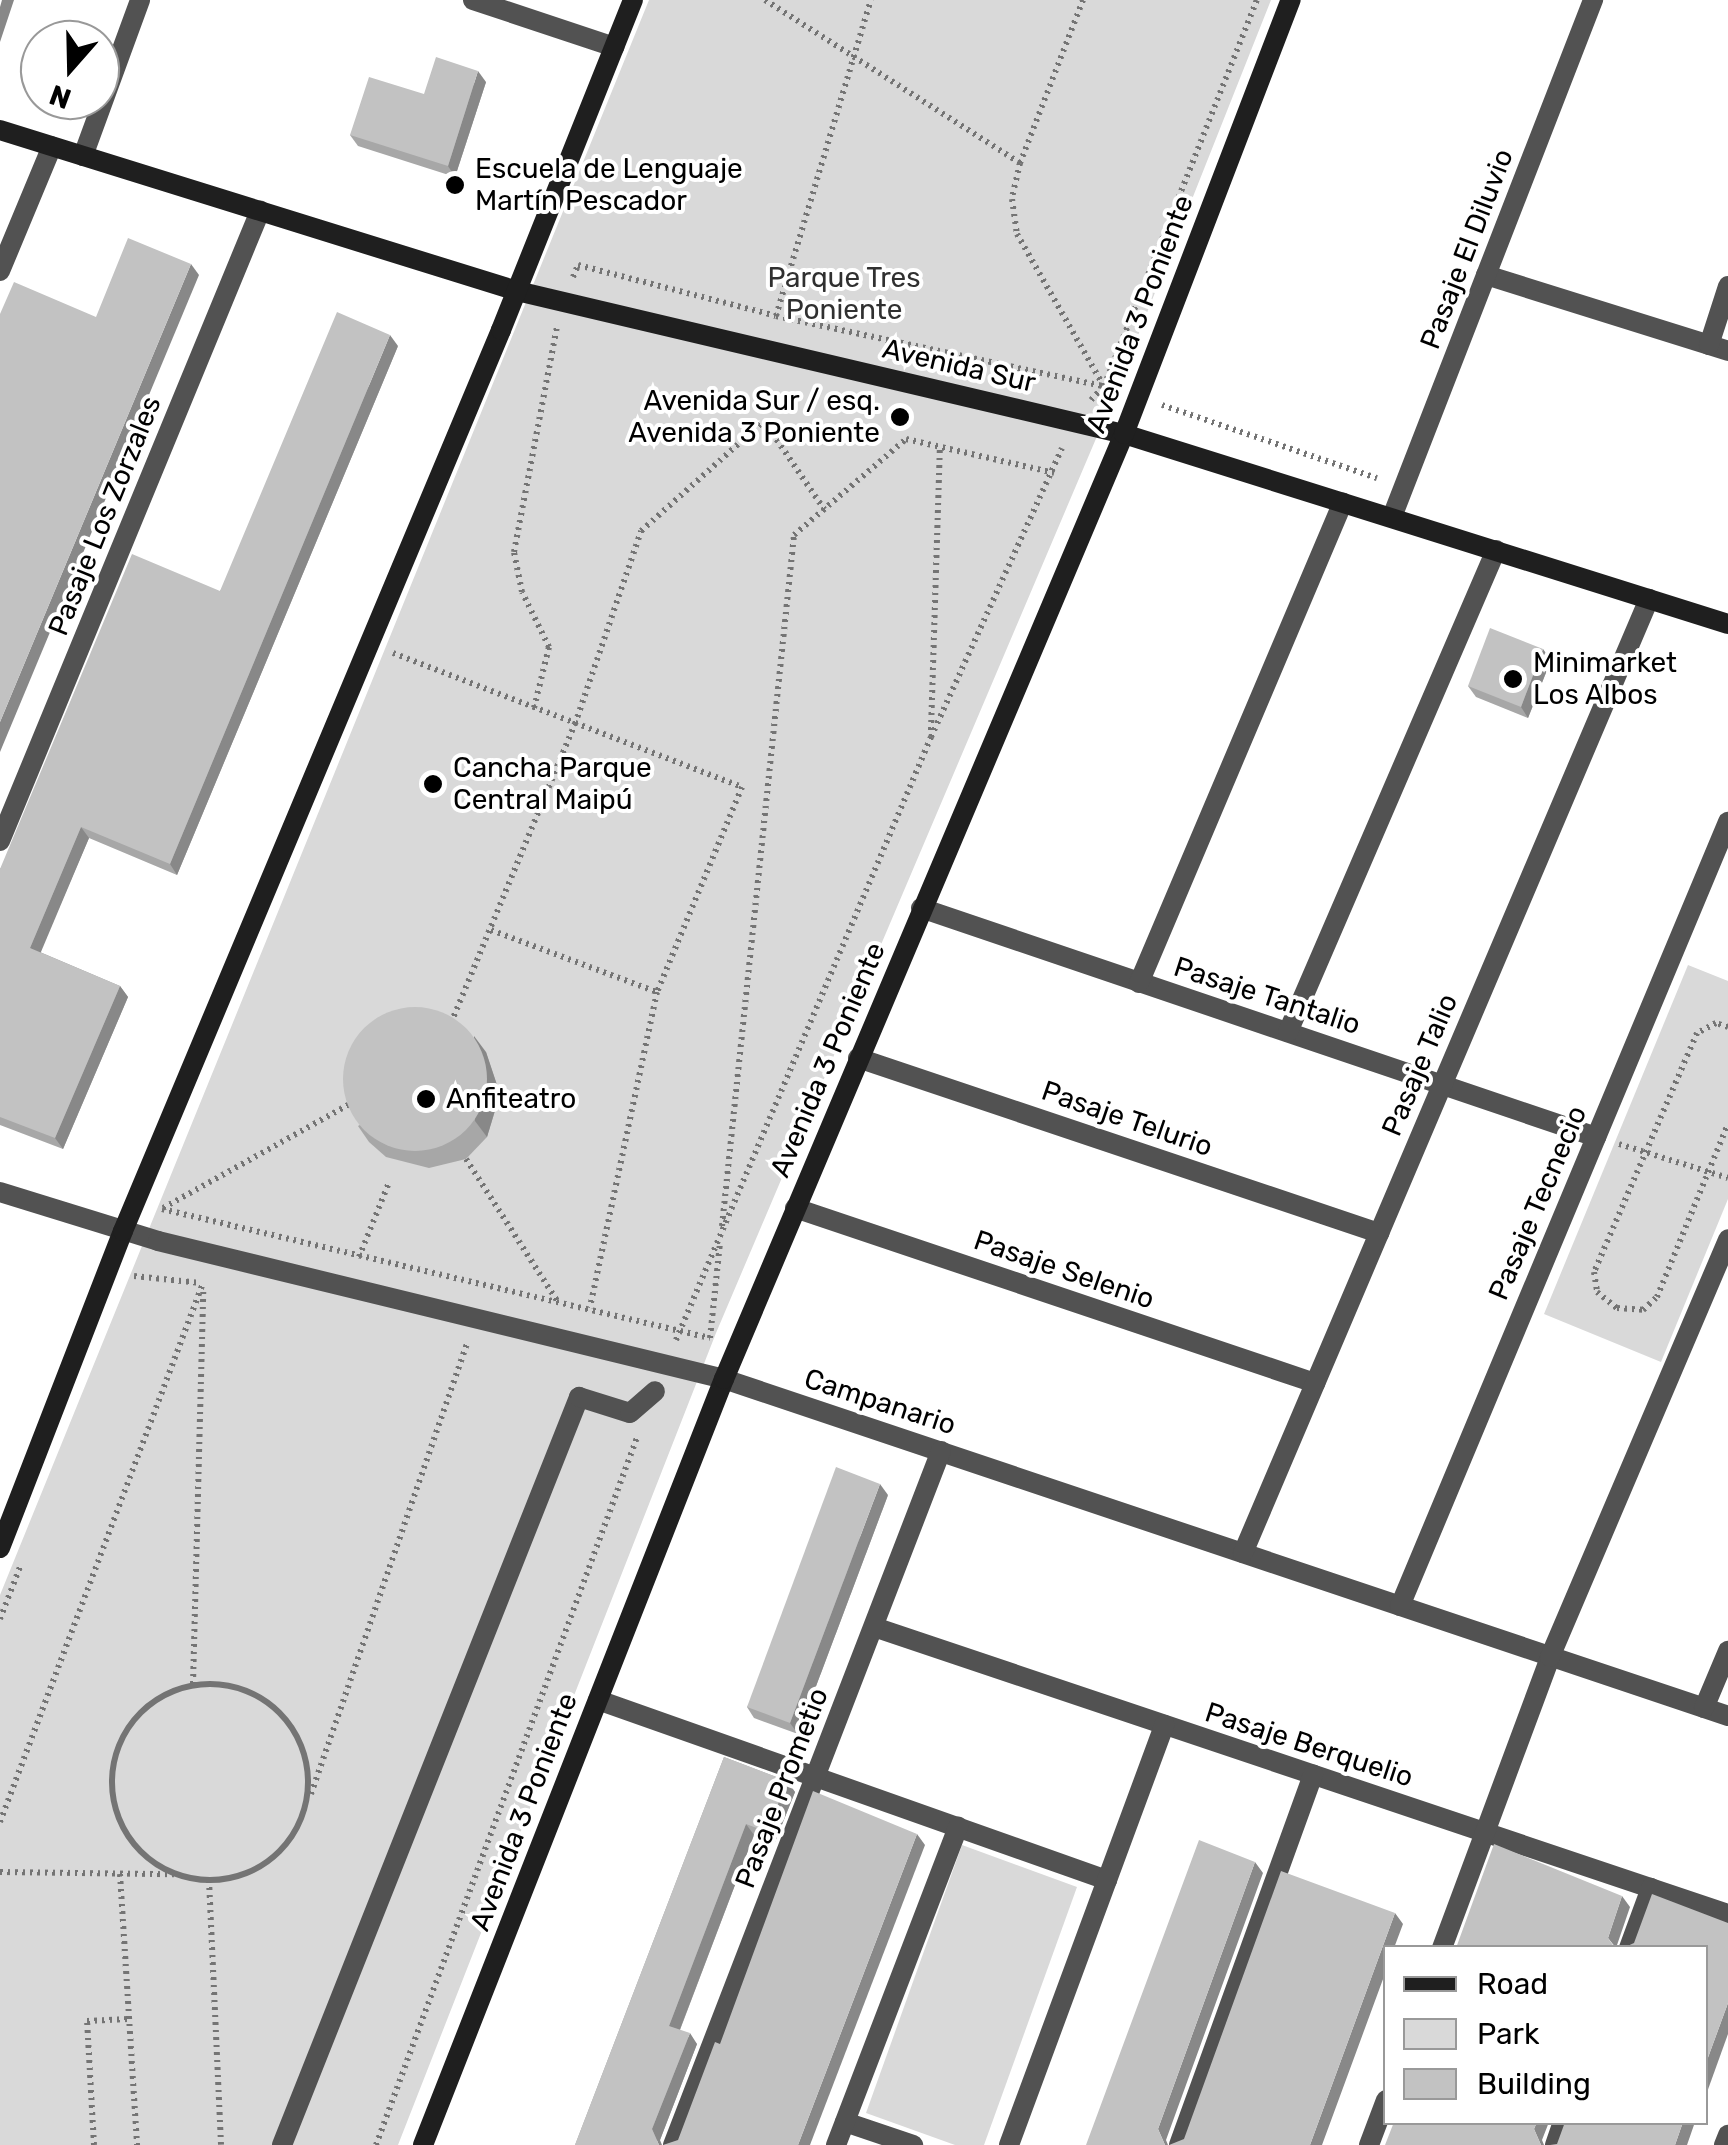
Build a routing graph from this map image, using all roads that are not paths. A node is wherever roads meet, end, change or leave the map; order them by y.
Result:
1 (140, 0) edge
2 (473, 0) edge
3 (632, 0) edge
4 (1292, 0) edge
5 (1593, 0) edge
6 (614, 47) junction
7 (0, 130) edge
8 (52, 146) junction
9 (84, 156) junction
10 (260, 211) junction
11 (0, 271) edge
12 (1486, 276) junction
13 (1728, 286) edge
14 (517, 291) junction
15 (1718, 348) edge
16 (1124, 434) junction
17 (1343, 502) junction
18 (1392, 517) junction
19 (1496, 550) junction
20 (1648, 599) junction
21 (1728, 624) edge
22 (1728, 822) edge
23 (0, 841) edge
24 (921, 908) junction
25 (1139, 982) junction
26 (1288, 1032) junction
27 (858, 1058) junction
28 (1442, 1084) junction
29 (1596, 1137) junction
30 (0, 1192) edge
31 (796, 1208) junction
32 (122, 1231) junction
33 (1379, 1233) junction
34 (1728, 1239) edge
35 (724, 1379) junction
36 (1315, 1383) junction
37 (654, 1392) road end
38 (942, 1452) junction
39 (0, 1548) edge
40 (1243, 1553) junction
41 (1400, 1606) junction
42 (874, 1627) junction
43 (1728, 1651) edge
44 (1550, 1656) junction
45 (598, 1700) junction
46 (1704, 1708) junction
47 (1728, 1716) edge
48 (1164, 1725) junction
49 (1313, 1775) junction
50 (816, 1778) junction
51 (958, 1827) junction
52 (1485, 1832) junction
53 (1107, 1880) junction
54 (1651, 1888) junction
55 (1728, 1914) edge
56 (1443, 1945) edge
57 (1629, 1945) edge
58 (1383, 2108) edge
59 (845, 2122) junction
60 (1728, 2135) edge
61 (282, 2145) edge
62 (423, 2145) edge
63 (674, 2145) edge
64 (836, 2145) edge
65 (913, 2145) edge
66 (1008, 2145) edge
67 (1179, 2145) edge
68 (1369, 2145) edge
69 (1724, 2145) edge

1 - 9 street
2 - 6 street
3 - 6 street
4 - 16 street, Avenida 3 Poniente
5 - 12 street, Pasaje El Diluvio
6 - 14 street
7 - 8 street, Avenida Sur
8 - 9 street, Avenida Sur
8 - 11 street
9 - 10 street, Avenida Sur
10 - 14 street, Avenida Sur
10 - 23 street, Pasaje Los Zorzales
12 - 15 street
12 - 18 street, Pasaje El Diluvio
13 - 15 street
14 - 16 street, Avenida Sur
14 - 32 street
16 - 17 street, Avenida Sur
16 - 24 street, Avenida 3 Poniente
17 - 18 street, Avenida Sur
17 - 25 street
18 - 19 street, Avenida Sur
19 - 20 street, Avenida Sur
19 - 26 street
20 - 21 street, Avenida Sur
20 - 28 street, Pasaje Talio
22 - 29 street, Pasaje Tecnecio
24 - 25 street, Pasaje Tantalio
24 - 27 street, Avenida 3 Poniente
25 - 26 street, Pasaje Tantalio
26 - 28 street, Pasaje Tantalio
27 - 31 street, Avenida 3 Poniente
27 - 33 street, Pasaje Telurio
28 - 29 street, Pasaje Tantalio
28 - 33 street, Pasaje Talio
29 - 41 street, Pasaje Tecnecio
30 - 32 street, Campanario
31 - 35 street, Avenida 3 Poniente
31 - 36 street, Pasaje Selenio
32 - 35 street, Campanario
32 - 39 street
33 - 36 street, Pasaje Talio
34 - 44 street
35 - 38 street, Campanario
35 - 45 street, Avenida 3 Poniente
36 - 40 street, Pasaje Talio
37 - 61 street
38 - 40 street, Campanario
38 - 42 street, Pasaje Prometio
40 - 41 street, Campanario
41 - 44 street, Campanario
42 - 48 street, Pasaje Berquelio
42 - 50 street, Pasaje Prometio
43 - 46 street
44 - 46 street, Campanario
44 - 52 street
45 - 50 street
45 - 62 street, Avenida 3 Poniente
46 - 47 street, Campanario
48 - 49 street, Pasaje Berquelio
48 - 53 street
49 - 52 street, Pasaje Berquelio
49 - 67 street
50 - 51 street
50 - 63 street, Pasaje Prometio
51 - 53 street
51 - 59 street
52 - 54 street, Pasaje Berquelio
52 - 56 street
53 - 66 street
54 - 55 street, Pasaje Berquelio
54 - 57 street
58 - 68 street
59 - 64 street
59 - 65 street
60 - 69 street

